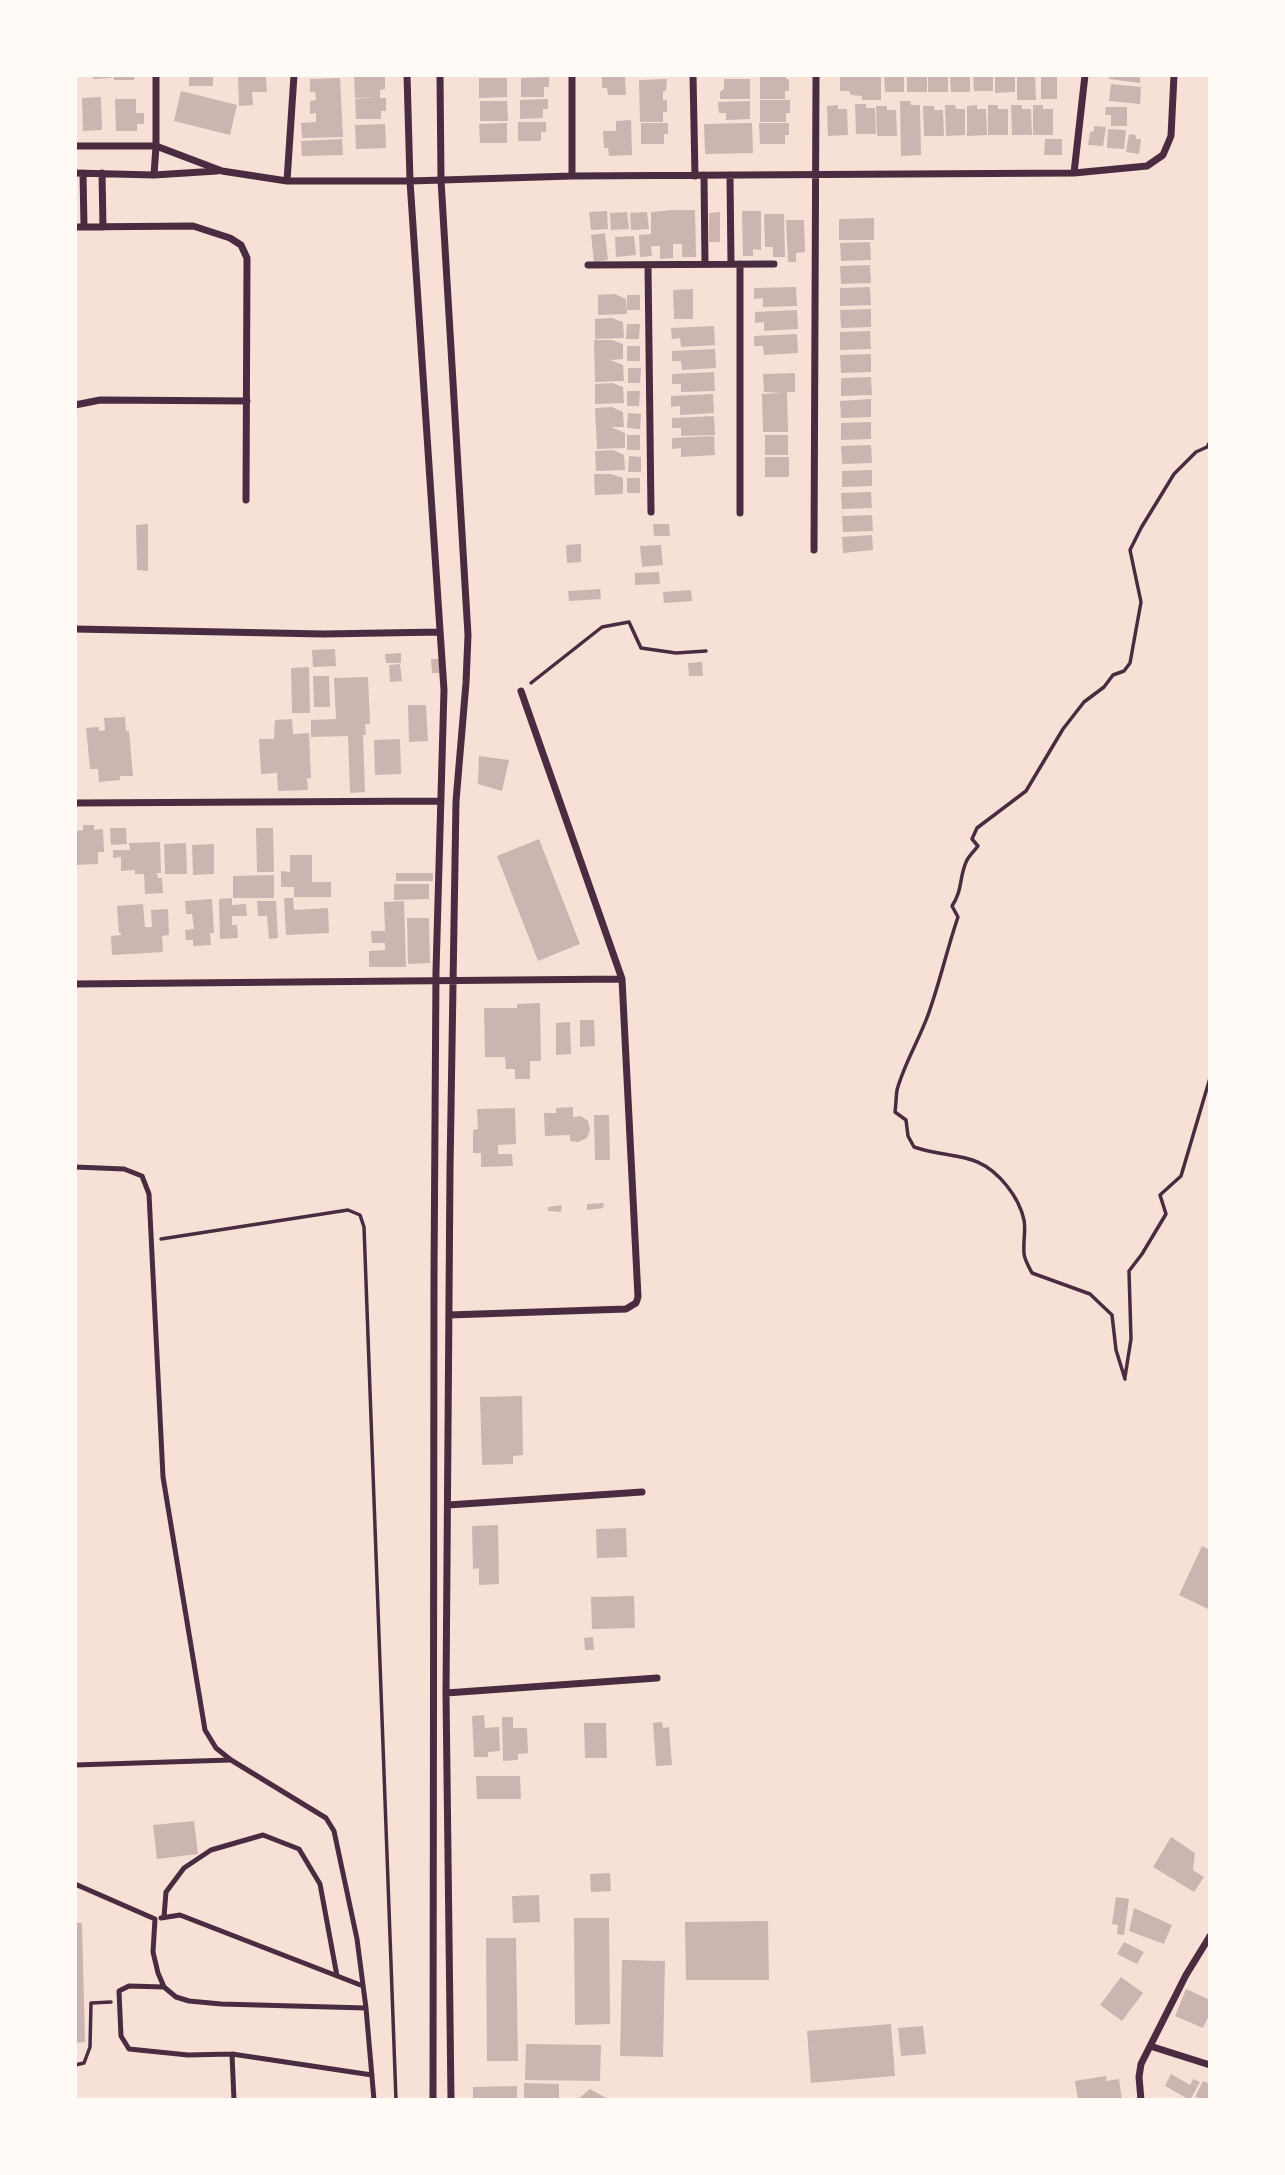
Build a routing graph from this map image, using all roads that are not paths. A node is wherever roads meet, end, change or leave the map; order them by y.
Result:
1 (156, 75) edge
2 (294, 75) edge
3 (407, 75) edge
4 (440, 75) edge
5 (572, 75) edge
6 (693, 75) edge
7 (816, 75) edge
8 (1085, 75) edge
9 (1174, 75) edge
10 (75, 146) edge
11 (156, 146) junction
12 (222, 170) junction
13 (79, 173) edge
14 (102, 173) junction
15 (1074, 173) junction
16 (154, 175) junction
17 (704, 175) junction
18 (730, 175) junction
19 (816, 175) junction
20 (572, 176) junction
21 (695, 176) junction
22 (441, 180) junction
23 (287, 181) junction
24 (410, 181) junction
25 (75, 227) edge
26 (84, 227) junction
27 (103, 227) junction
28 (705, 264) junction
29 (731, 264) junction
30 (740, 264) junction
31 (774, 264) dead end
32 (588, 265) dead end
33 (648, 265) junction
34 (247, 401) junction
35 (75, 405) edge
36 (246, 500) dead end
37 (650, 512) dead end
38 (740, 513) dead end
39 (814, 550) dead end
40 (75, 629) edge
41 (440, 632) junction
42 (521, 691) road end
43 (441, 801) junction
44 (75, 803) edge
45 (622, 979) junction
46 (436, 981) junction
47 (453, 981) junction
48 (75, 984) edge
49 (75, 1167) edge
50 (449, 1315) junction
51 (642, 1492) dead end
52 (448, 1505) junction
53 (657, 1678) dead end
54 (446, 1693) junction
55 (231, 1759) junction
56 (75, 1765) edge
57 (75, 1884) edge
58 (164, 1917) junction
59 (155, 1919) junction
60 (1210, 1936) edge
61 (337, 1976) junction
62 (363, 1986) junction
63 (164, 1987) junction
64 (366, 2008) junction
65 (1150, 2046) junction
66 (232, 2054) junction
67 (1210, 2065) edge
68 (372, 2075) junction
69 (234, 2100) edge
70 (374, 2100) edge
71 (433, 2100) edge
72 (451, 2100) edge
73 (1141, 2100) edge

1 - 11 street
2 - 23 street
3 - 24 street
4 - 22 street
5 - 20 street
6 - 21 street
7 - 19 street
8 - 15 street
9 - 15 street
10 - 11 street
11 - 12 street
11 - 16 street
12 - 16 street
12 - 23 street
13 - 14 street
13 - 26 street
14 - 16 street
14 - 27 street
15 - 19 street
17 - 18 street
17 - 21 street
17 - 28 street
18 - 19 street
18 - 29 street
19 - 39 street
20 - 21 street
20 - 22 street
22 - 24 street
22 - 47 street
23 - 24 street
24 - 41 street
25 - 26 street
26 - 27 street
27 - 34 street
28 - 29 street
28 - 33 street
29 - 30 street
30 - 31 street
30 - 38 street
32 - 33 street
33 - 37 street
34 - 35 street
34 - 36 street
40 - 41 street
41 - 43 street
42 - 45 street
43 - 44 street
43 - 46 street
45 - 47 street
45 - 50 street
46 - 47 street
46 - 48 street
46 - 71 street
47 - 50 street
49 - 55 lane
50 - 52 street
51 - 52 street
52 - 54 street
53 - 54 street
54 - 72 street
55 - 56 lane
55 - 62 lane
57 - 59 lane
58 - 59 lane
58 - 61 lane
58 - 61 lane
59 - 63 lane
60 - 65 street
61 - 62 lane
62 - 64 lane
63 - 64 lane
63 - 66 lane
64 - 68 lane
65 - 67 street
65 - 73 street
66 - 68 lane
66 - 69 lane
68 - 70 lane

